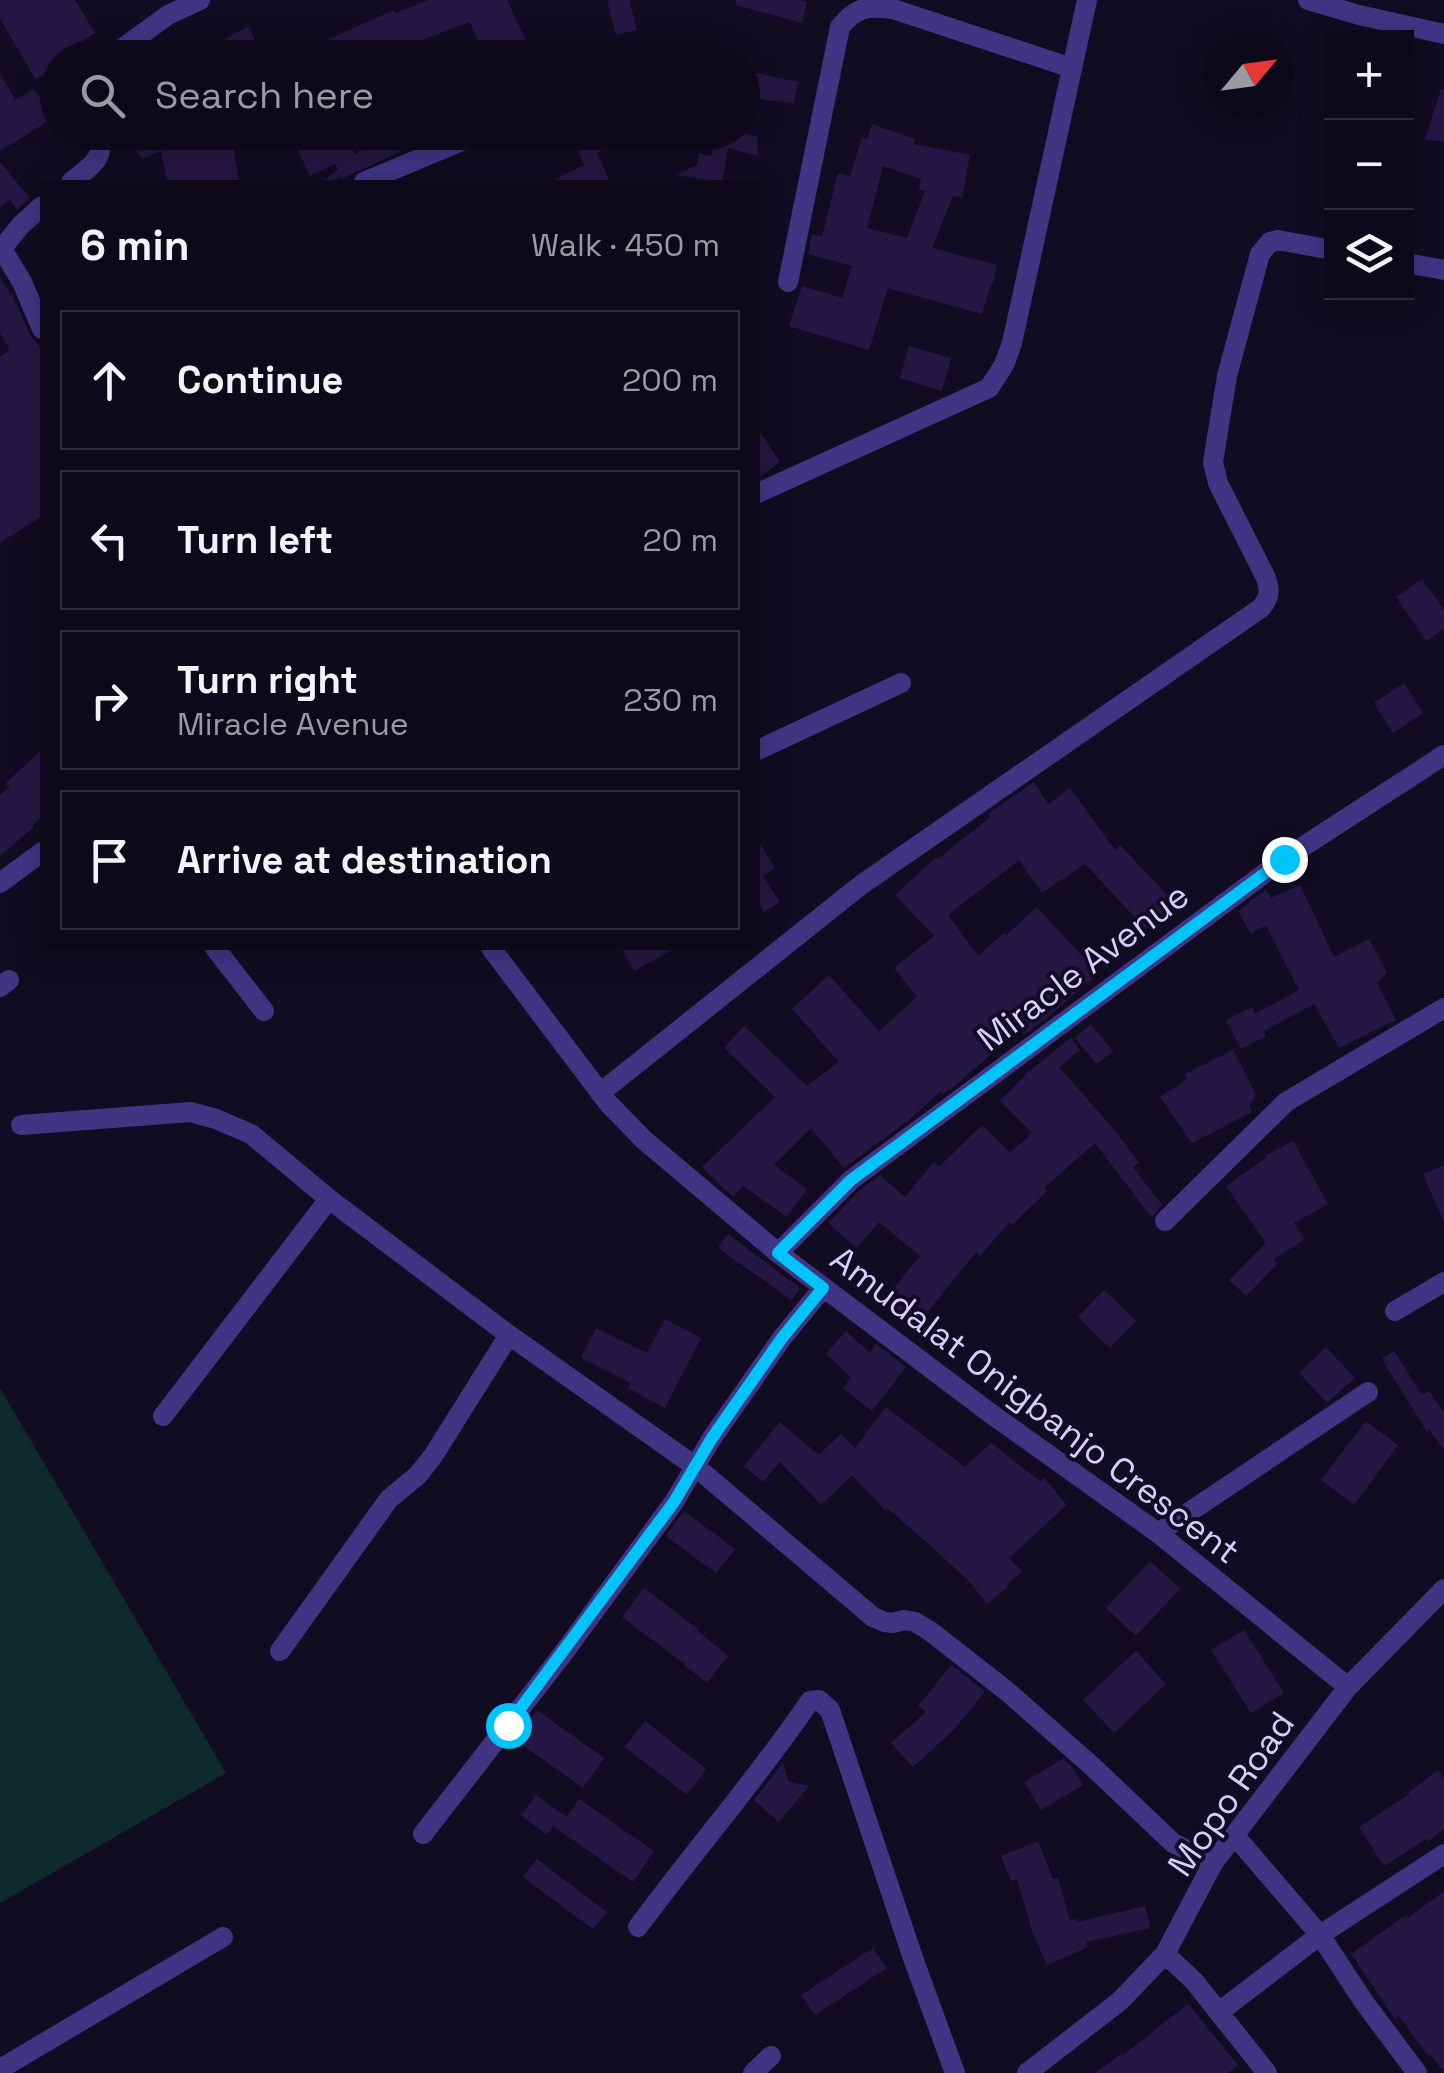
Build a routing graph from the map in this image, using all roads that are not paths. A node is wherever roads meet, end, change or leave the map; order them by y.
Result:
1 (200, 0) edge
2 (1087, 0) edge
3 (1308, 0) edge
4 (162, 7) edge
5 (1444, 34) edge
6 (128, 40) edge
7 (1072, 68) junction
8 (100, 150) edge
9 (440, 150) edge
10 (73, 180) edge
11 (369, 180) edge
12 (40, 208) edge
13 (1324, 249) edge
14 (1, 250) edge
15 (1414, 265) edge
16 (1444, 270) edge
17 (788, 282) dead end
18 (40, 322) edge
19 (760, 493) edge
20 (901, 683) dead end
21 (760, 749) edge
22 (1444, 756) edge
23 (40, 853) edge
24 (0, 883) edge
25 (217, 950) edge
26 (492, 950) edge
27 (1444, 1008) edge
28 (264, 1011) dead end
29 (600, 1093) junction
30 (22, 1124) dead end
31 (329, 1199) junction
32 (1165, 1221) dead end
33 (778, 1253) junction
34 (1444, 1282) edge
35 (823, 1288) junction
36 (1396, 1311) dead end
37 (508, 1335) junction
38 (1368, 1392) dead end
39 (163, 1416) dead end
40 (696, 1467) junction
41 (1158, 1533) junction
42 (1444, 1589) edge
43 (280, 1651) dead end
44 (1348, 1687) junction
45 (423, 1834) dead end
46 (1235, 1836) junction
47 (1444, 1854) edge
48 (1213, 1863) junction
49 (638, 1927) dead end
50 (1320, 1934) junction
51 (223, 1937) dead end
52 (1165, 1954) junction
53 (1219, 2012) junction
54 (770, 2056) dead end
55 (0, 2070) edge
56 (753, 2073) edge
57 (955, 2073) edge
58 (1027, 2073) edge
59 (1267, 2073) edge
60 (1417, 2073) edge

1 - 4 street
2 - 7 street
3 - 5 street
4 - 6 street
7 - 17 street
7 - 19 street
8 - 10 street
9 - 11 street
12 - 14 street
13 - 29 street
14 - 18 street
15 - 16 street
20 - 21 street
22 - 33 street, Miracle Avenue
23 - 24 street
25 - 28 street
26 - 29 street, Amudalat Onigbanjo Crescent
27 - 32 street
29 - 33 street, Amudalat Onigbanjo Crescent
30 - 31 street
31 - 37 street
31 - 39 street
33 - 35 street, Amudalat Onigbanjo Crescent
34 - 36 street
35 - 40 street
35 - 41 street, Amudalat Onigbanjo Crescent
37 - 40 street
37 - 43 street
38 - 41 street
40 - 45 street
40 - 48 street
41 - 44 street, Amudalat Onigbanjo Crescent
42 - 44 street, Mopo Road
44 - 46 street, Mopo Road
46 - 48 street, Mopo Road
46 - 50 street
47 - 50 street
48 - 52 street, Mopo Road
49 - 57 street
50 - 53 street
50 - 60 street
51 - 55 street
52 - 53 street
52 - 58 street, Mopo Road
53 - 59 street
54 - 56 street

